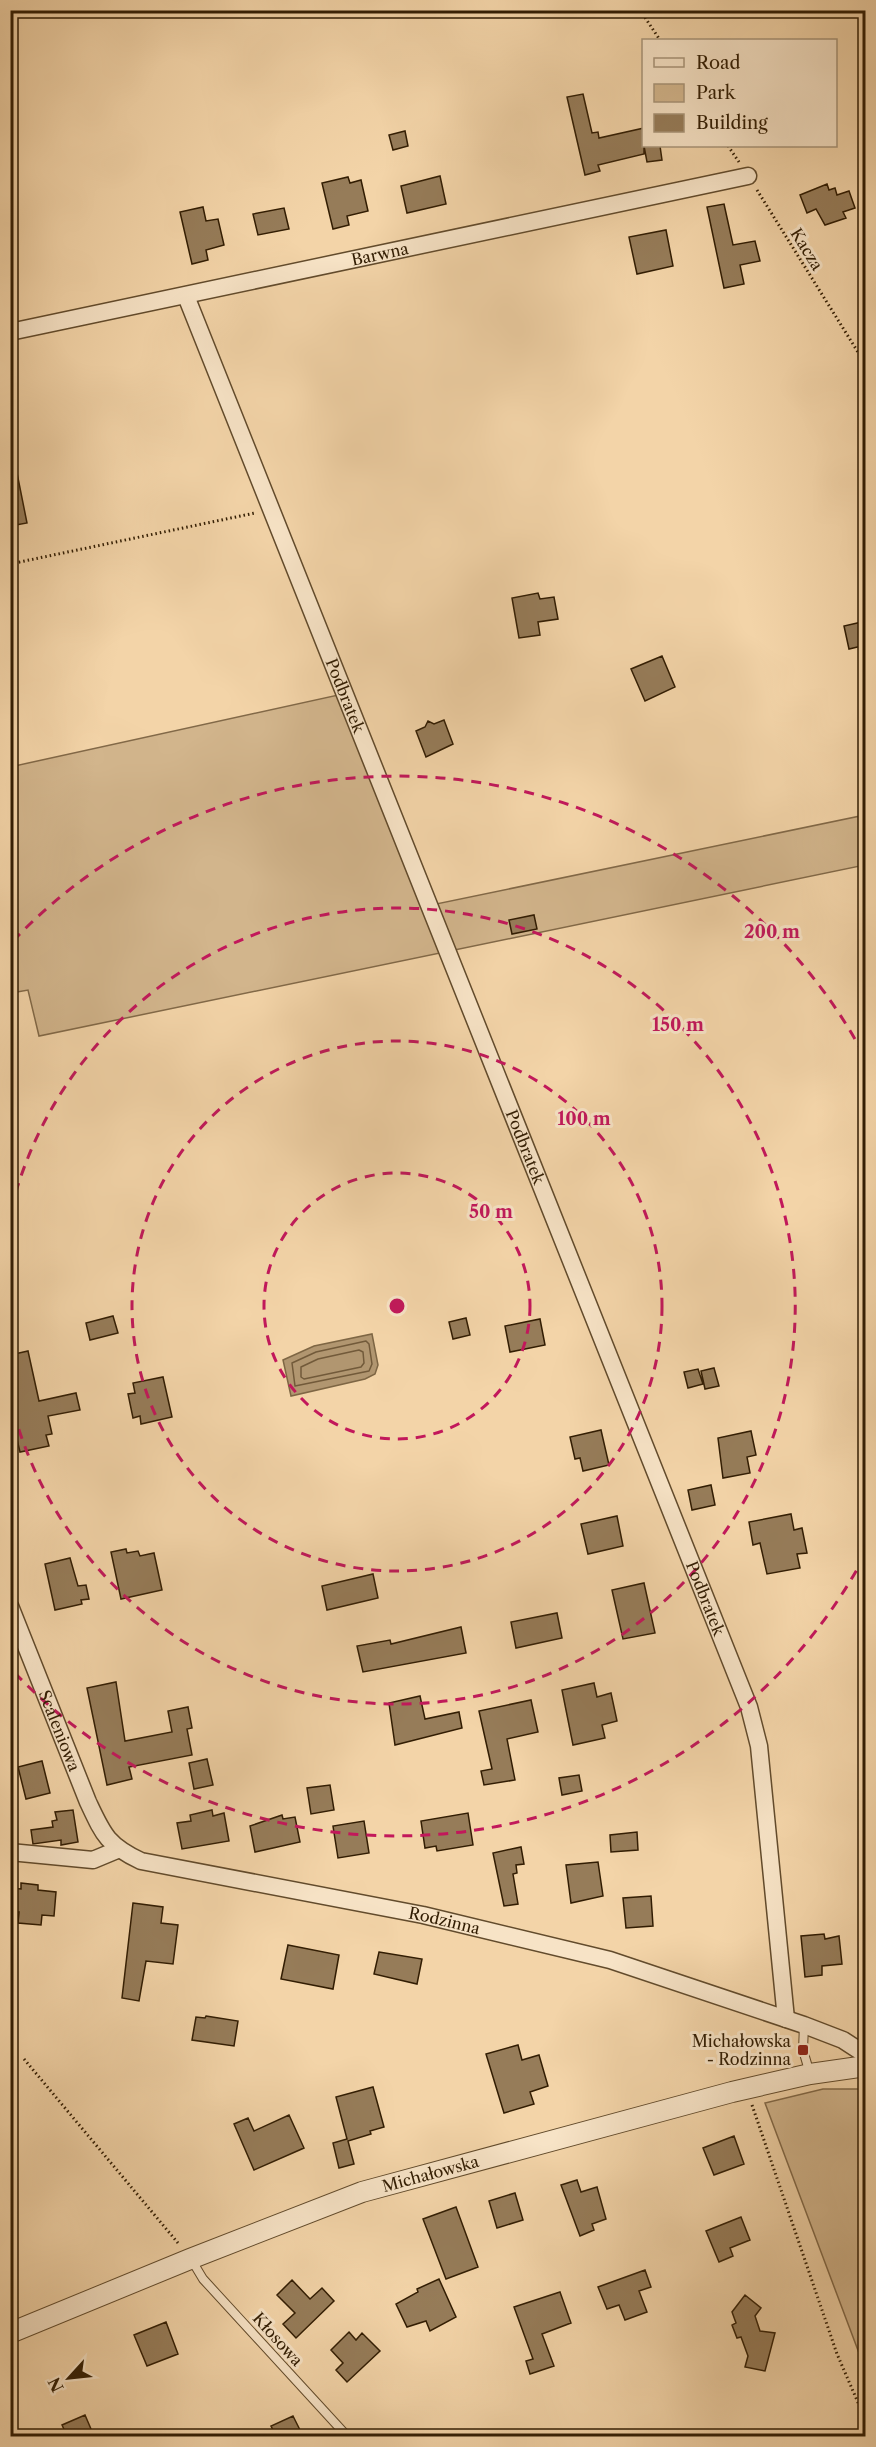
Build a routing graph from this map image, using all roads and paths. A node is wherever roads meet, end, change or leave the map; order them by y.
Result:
1 (640, 10) edge
2 (659, 39) edge
3 (729, 147) edge
4 (748, 176) junction
5 (186, 296) junction
6 (10, 332) edge
7 (866, 365) edge
8 (272, 509) junction
9 (10, 564) edge
10 (10, 1606) edge
11 (117, 1850) junction
12 (10, 1852) edge
13 (786, 2019) junction
14 (804, 2025) junction
15 (866, 2055) edge
16 (24, 2059) dead end
17 (866, 2066) edge
18 (810, 2074) junction
19 (746, 2089) junction
20 (190, 2259) junction
21 (10, 2333) edge
22 (866, 2421) edge
23 (347, 2436) edge

1 - 2 path
3 - 4 path, Kacza
4 - 5 street, Barwna
4 - 7 path, Kacza
5 - 6 street, Barwna
5 - 8 street, Podbratek
8 - 9 path
8 - 13 street, Podbratek
10 - 11 street, Scaleniowa
11 - 12 street
11 - 13 street, Rodzinna
13 - 14 street, Rodzinna
14 - 15 street, Rodzinna
14 - 18 lane
16 - 20 path
17 - 18 street, Michałowska
18 - 19 street, Michałowska
19 - 20 street, Michałowska
19 - 22 path
20 - 21 street, Michałowska
20 - 23 lane, Kłosowa

